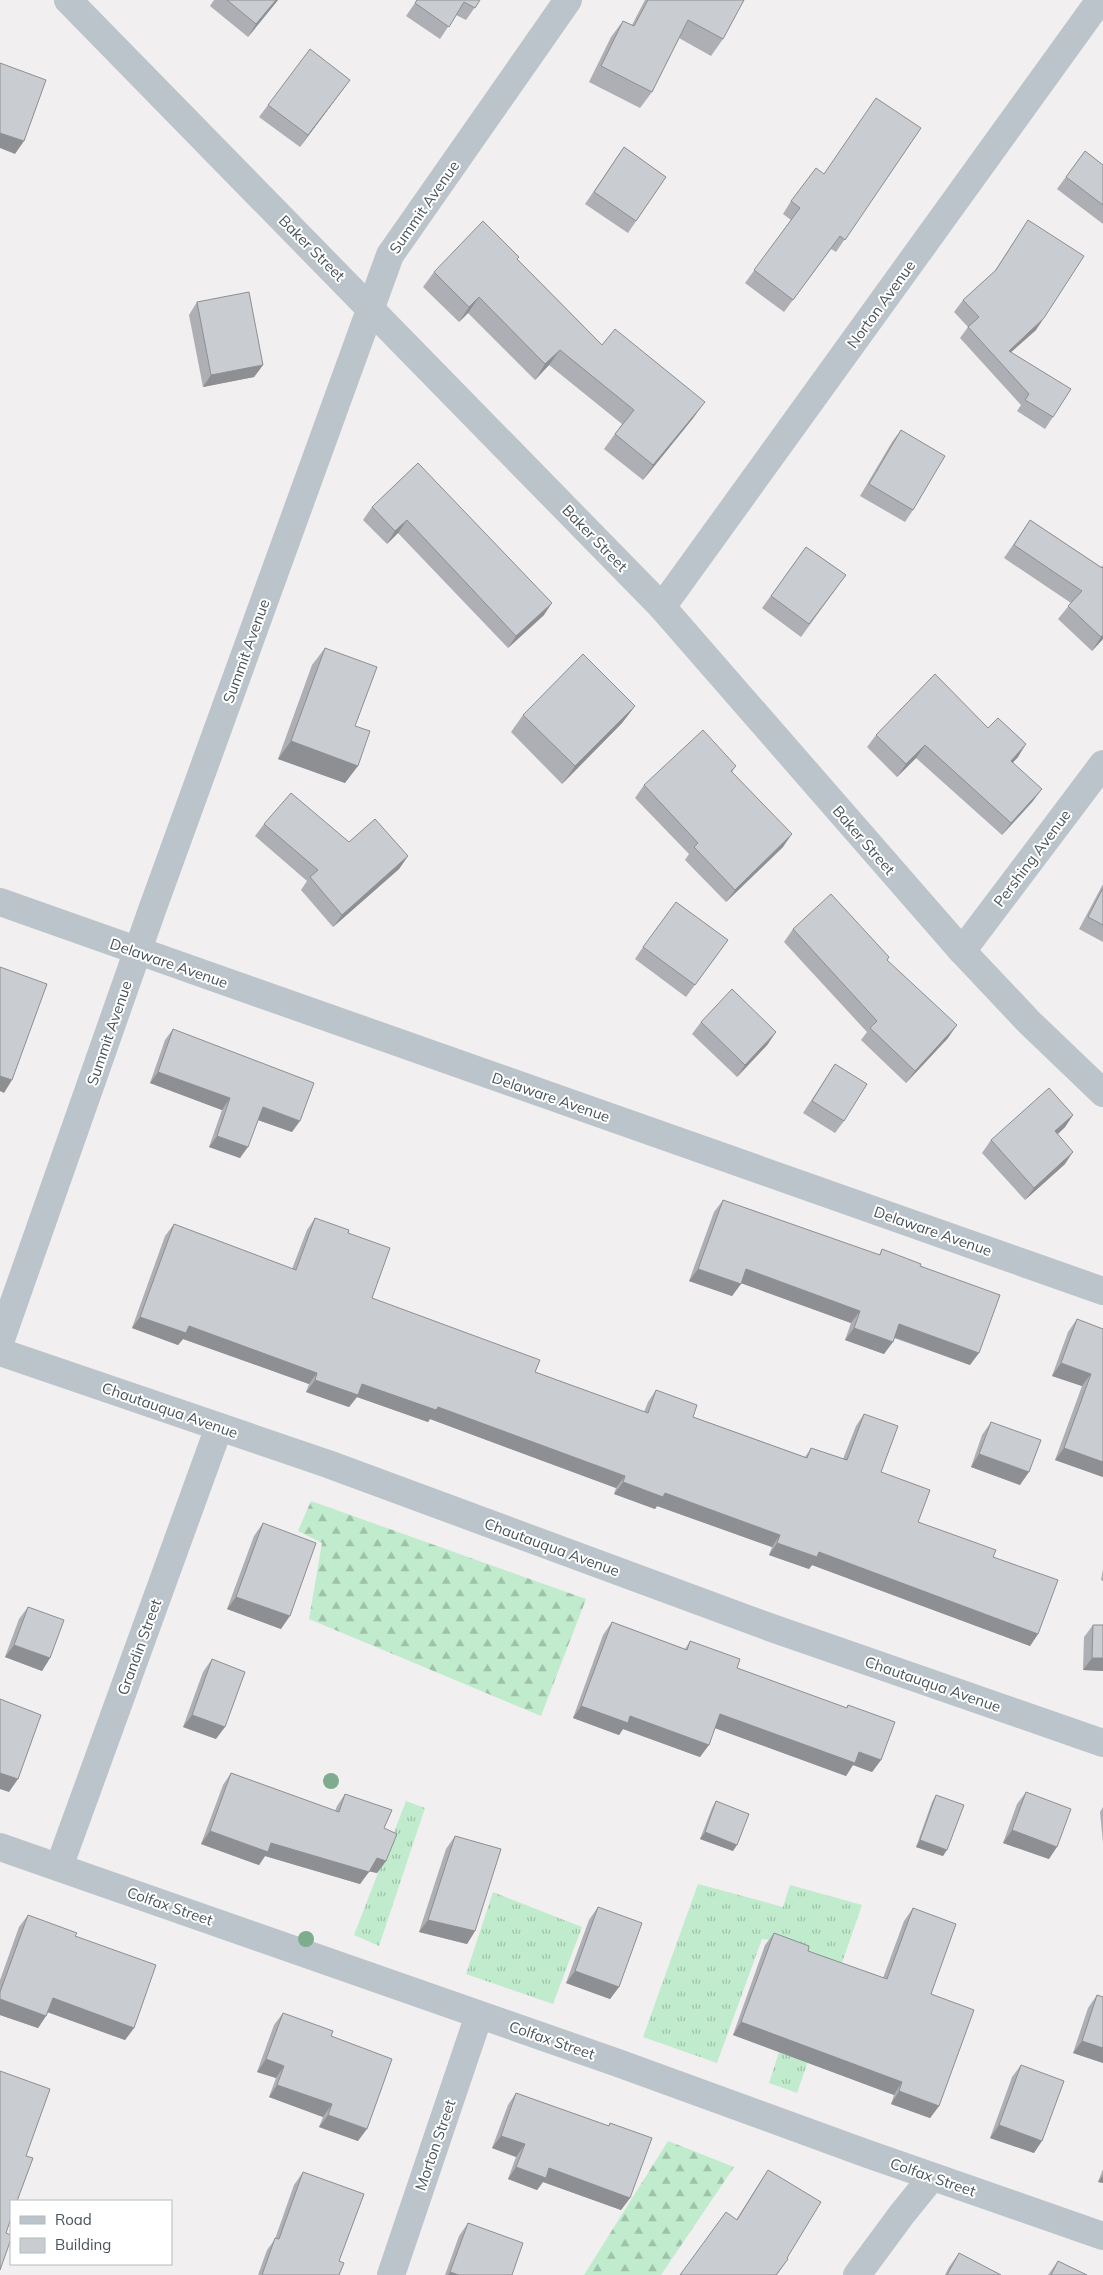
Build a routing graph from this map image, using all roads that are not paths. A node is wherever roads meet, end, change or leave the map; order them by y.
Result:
1 (568, 0) edge
2 (1100, 0) edge
3 (71, 1) edge
4 (370, 307) junction
5 (662, 607) junction
6 (1103, 764) edge
7 (0, 902) edge
8 (137, 952) junction
9 (962, 952) junction
10 (1103, 1093) edge
11 (1103, 1291) edge
12 (0, 1342) edge
13 (0, 1352) edge
14 (219, 1427) junction
15 (1103, 1743) edge
16 (0, 1847) edge
17 (59, 1867) junction
18 (479, 2015) junction
19 (932, 2177) junction
20 (1103, 2236) edge
21 (391, 2275) edge
22 (857, 2275) edge

1 - 4 street, Summit Avenue
2 - 5 street, Norton Avenue
3 - 4 street, Baker Street
4 - 5 street, Baker Street
4 - 8 street, Summit Avenue
5 - 9 street, Baker Street
6 - 9 street, Pershing Avenue
7 - 8 street, Delaware Avenue
8 - 11 street, Delaware Avenue
8 - 12 street, Summit Avenue
9 - 10 street, Baker Street
13 - 14 street, Chautauqua Avenue
14 - 15 street, Chautauqua Avenue
14 - 17 street, Grandin Street
16 - 17 street, Colfax Street
17 - 18 street, Colfax Street
18 - 19 street, Colfax Street
18 - 21 street, Morton Street
19 - 20 street, Colfax Street
19 - 22 street

